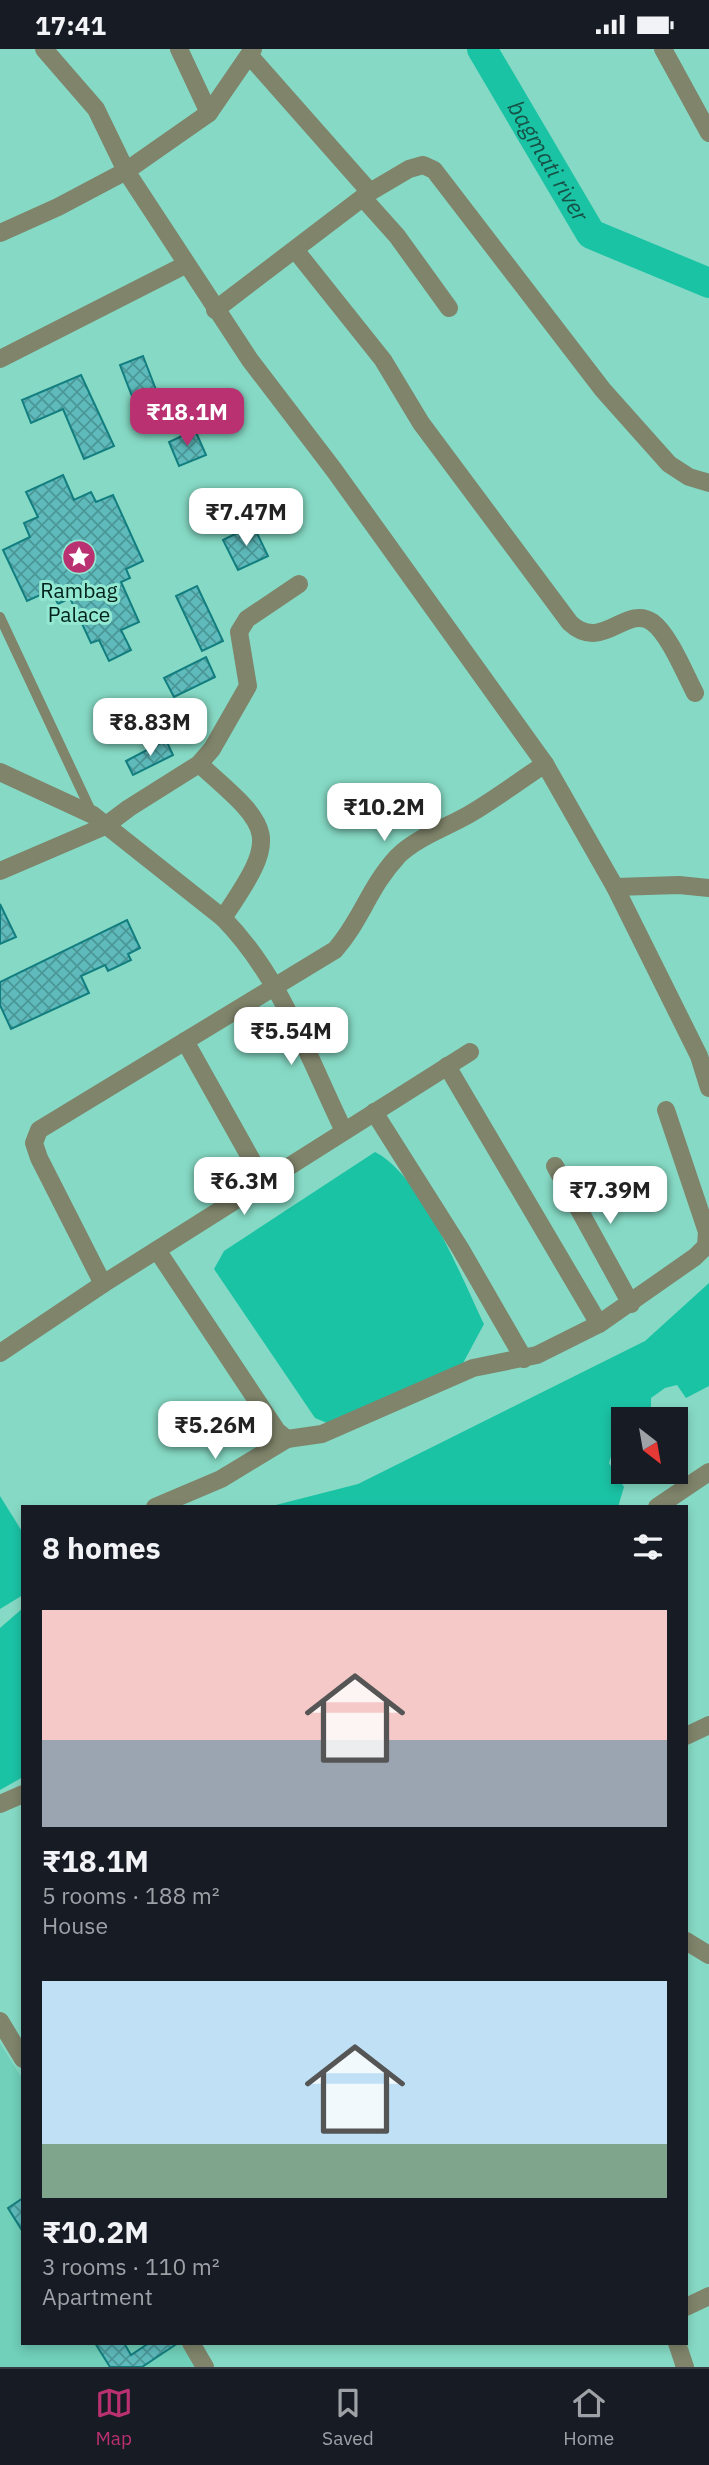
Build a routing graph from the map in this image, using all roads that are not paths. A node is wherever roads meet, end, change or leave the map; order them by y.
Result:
1 (44, 49) edge
2 (179, 49) edge
3 (663, 49) edge
4 (251, 52) edge
5 (209, 113) junction
6 (709, 134) edge
7 (126, 171) junction
8 (366, 195) junction
9 (0, 233) edge
10 (296, 251) junction
11 (185, 265) junction
12 (449, 308) dead end
13 (215, 310) junction
14 (0, 359) edge
15 (709, 483) edge
16 (299, 584) dead end
17 (0, 617) edge
18 (695, 693) dead end
19 (199, 764) junction
20 (545, 764) junction
21 (0, 772) edge
22 (99, 821) junction
23 (0, 871) edge
24 (615, 887) junction
25 (709, 888) edge
26 (223, 918) junction
27 (276, 985) junction
28 (185, 1041) junction
29 (470, 1052) dead end
30 (447, 1066) junction
31 (709, 1088) edge
32 (666, 1110) dead end
33 (374, 1112) junction
34 (344, 1131) junction
35 (555, 1166) dead end
36 (264, 1182) junction
37 (157, 1250) junction
38 (103, 1284) junction
39 (631, 1304) junction
40 (599, 1324) junction
41 (0, 1353) edge
42 (524, 1359) junction
43 (287, 1439) junction
44 (709, 1472) edge
45 (160, 1505) edge
46 (660, 1505) edge
47 (709, 1725) edge
48 (688, 1735) edge
49 (21, 1795) edge
50 (0, 1804) edge
51 (0, 2021) edge
52 (21, 2056) edge
53 (709, 2296) edge
54 (688, 2306) edge
55 (192, 2345) edge
56 (678, 2345) edge
57 (202, 2366) edge
58 (685, 2367) edge

1 - 7 street
2 - 5 street
3 - 6 street
4 - 5 street
4 - 8 street
5 - 7 street
7 - 9 street
7 - 11 street
8 - 10 street
8 - 12 street
8 - 15 street
10 - 13 street
10 - 18 street
11 - 13 street
11 - 14 street
13 - 20 street
16 - 19 street
17 - 22 lane
19 - 22 street
19 - 26 street
20 - 24 street
20 - 27 street
21 - 22 street
22 - 23 street
22 - 26 street
24 - 25 street
24 - 31 street
26 - 27 street
27 - 28 street
27 - 34 street
28 - 36 street
28 - 38 street
29 - 30 street
30 - 33 street
30 - 40 street
32 - 39 street
33 - 34 street
33 - 42 street
34 - 36 street
35 - 39 street
36 - 37 street
37 - 38 street
37 - 43 street
38 - 41 street
39 - 40 street
40 - 42 street
42 - 43 street
43 - 45 street
44 - 46 street
47 - 48 street
49 - 50 street
51 - 52 street
53 - 54 street
55 - 57 street
56 - 58 street

